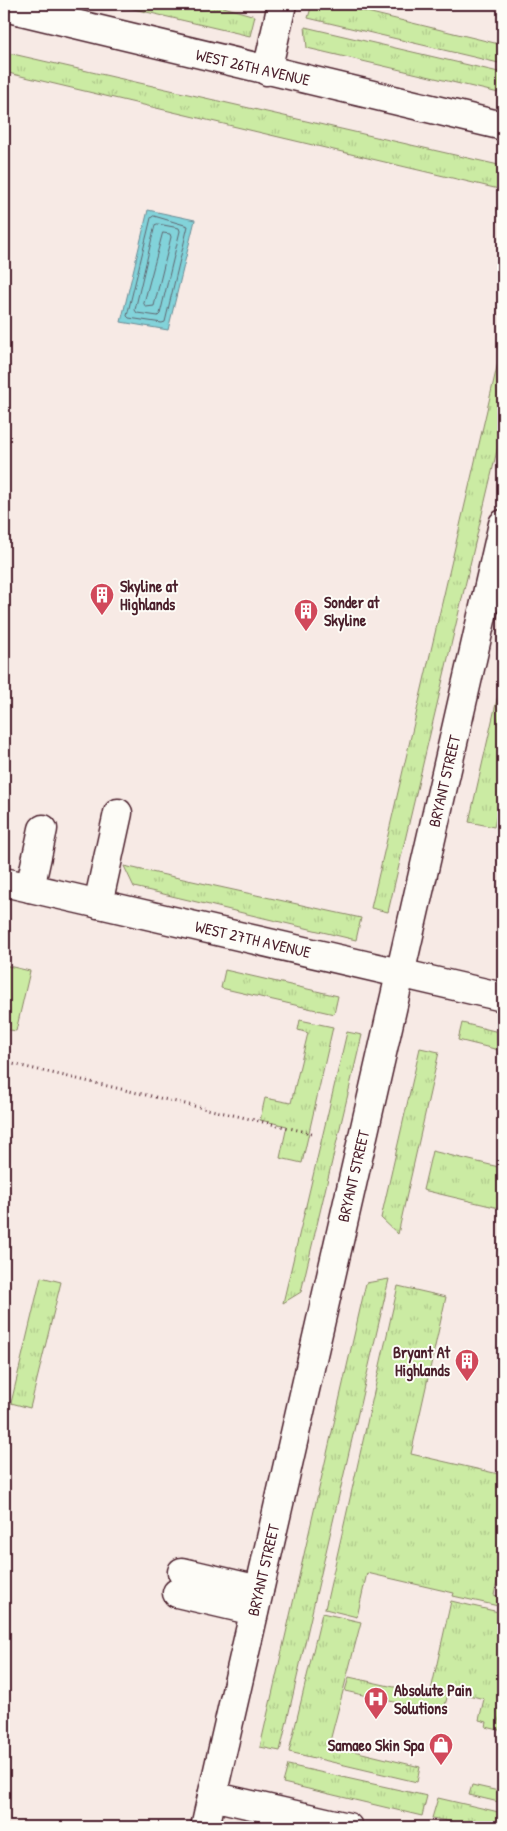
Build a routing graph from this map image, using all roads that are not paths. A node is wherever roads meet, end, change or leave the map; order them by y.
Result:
1 (282, 4) edge
2 (4, 7) edge
3 (267, 70) junction
4 (503, 126) edge
5 (503, 524) edge
6 (118, 813) dead end
7 (43, 829) dead end
8 (17, 885) edge
9 (98, 904) junction
10 (399, 973) junction
11 (503, 997) edge
12 (179, 1582) dead end
13 (256, 1600) junction
14 (212, 1796) junction
15 (205, 1827) edge
16 (348, 1827) edge

1 - 3 street
2 - 3 street, WEST 26TH AVENUE
3 - 4 street, WEST 26TH AVENUE
5 - 10 street, BRYANT STREET
6 - 9 street
7 - 8 street
8 - 9 street, WEST 27TH AVENUE
9 - 10 street, WEST 27TH AVENUE
10 - 11 street, WEST 27TH AVENUE
10 - 13 street, BRYANT STREET
12 - 13 street
13 - 14 street, BRYANT STREET
14 - 15 street, BRYANT STREET
14 - 16 street

